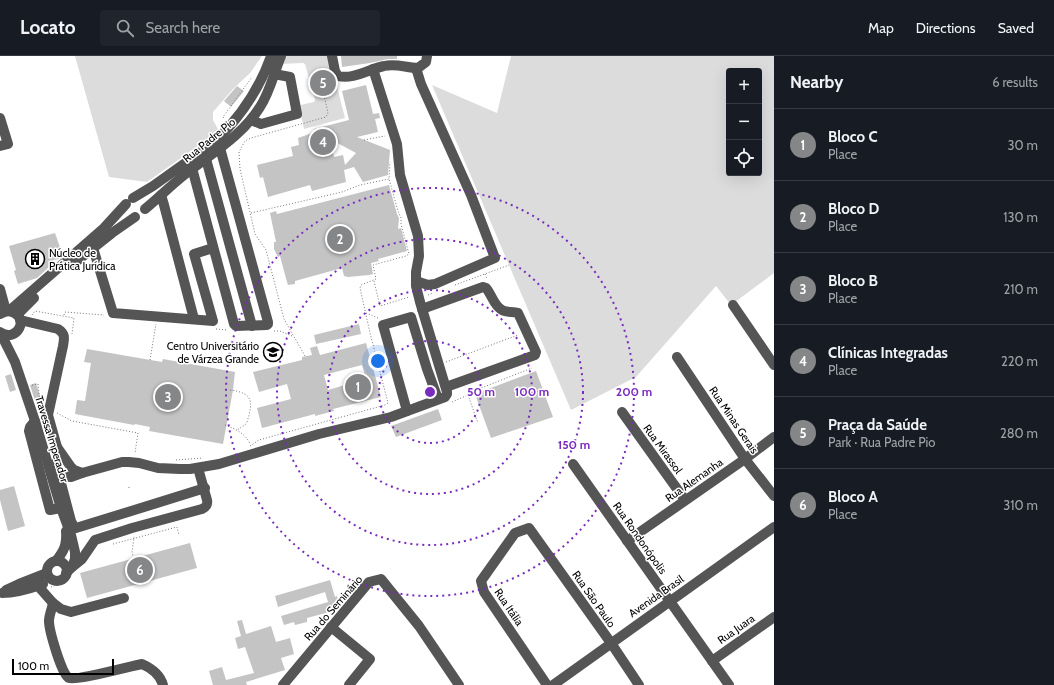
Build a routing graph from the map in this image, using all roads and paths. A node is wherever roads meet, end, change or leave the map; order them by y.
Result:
1 (271, 56) edge
2 (281, 56) edge
3 (332, 56) edge
4 (427, 56) edge
5 (416, 68) junction
6 (373, 69) junction
7 (274, 74) junction
8 (253, 76) dead end
9 (342, 84) dead end
10 (0, 118) edge
11 (224, 118) dead end
12 (251, 120) junction
13 (386, 136) dead end
14 (364, 140) dead end
15 (0, 146) edge
16 (220, 148) junction
17 (390, 157) dead end
18 (206, 159) junction
19 (192, 168) junction
20 (389, 179) junction
21 (160, 195) junction
22 (129, 201) junction
23 (145, 209) junction
24 (250, 213) junction
25 (135, 217) junction
26 (93, 248) junction
27 (213, 248) junction
28 (509, 265) dead end
29 (374, 280) junction
30 (416, 281) junction
31 (450, 287) dead end
32 (0, 289) edge
33 (436, 292) dead end
34 (413, 295) dead end
35 (428, 295) dead end
36 (733, 305) dead end
37 (422, 309) junction
38 (35, 311) dead end
39 (8, 313) edge
40 (365, 313) junction
41 (105, 315) dead end
42 (64, 316) junction
43 (194, 319) junction
44 (156, 322) dead end
45 (383, 325) junction
46 (252, 326) junction
47 (212, 328) dead end
48 (230, 330) dead end
49 (273, 331) dead end
50 (527, 331) junction
51 (1, 333) edge
52 (72, 334) dead end
53 (13, 335) junction
54 (294, 338) junction
55 (771, 352) edge
56 (305, 356) dead end
57 (677, 357) dead end
58 (150, 360) dead end
59 (15, 362) junction
60 (444, 363) dead end
61 (774, 365) edge
62 (532, 368) dead end
63 (27, 386) dead end
64 (446, 387) junction
65 (230, 390) dead end
66 (468, 394) junction
67 (438, 399) junction
68 (451, 402) dead end
69 (40, 404) dead end
70 (407, 411) junction
71 (622, 412) dead end
72 (57, 414) dead end
73 (35, 421) junction
74 (478, 423) dead end
75 (225, 425) dead end
76 (237, 430) junction
77 (774, 437) edge
78 (251, 445) junction
79 (57, 447) junction
80 (245, 449) dead end
81 (134, 454) dead end
82 (208, 457) dead end
83 (746, 459) junction
84 (175, 460) dead end
85 (69, 464) junction
86 (573, 464) dead end
87 (198, 468) junction
88 (55, 471) junction
89 (82, 473) junction
90 (205, 488) junction
91 (774, 496) edge
92 (685, 500) junction
93 (61, 508) junction
94 (66, 523) junction
95 (774, 527) edge
96 (529, 528) joint
97 (133, 533) dead end
98 (179, 535) dead end
99 (134, 538) junction
100 (95, 540) junction
101 (627, 541) junction
102 (81, 543) dead end
103 (108, 545) dead end
104 (134, 558) dead end
105 (56, 561) junction
106 (69, 572) junction
107 (50, 577) junction
108 (39, 588) junction
109 (1, 593) edge
110 (124, 598) dead end
111 (670, 601) junction
112 (53, 603) junction
113 (774, 617) edge
114 (331, 627) junction
115 (611, 643) junction
116 (712, 661) junction
117 (163, 685) edge
118 (283, 685) edge
119 (349, 685) edge
120 (459, 685) edge
121 (547, 685) edge
122 (553, 685) edge
123 (639, 685) edge
124 (729, 685) edge

1 - 22 street, Rua Padre Pio
2 - 7 street, Rua Padre Pio
3 - 6 street
4 - 5 street
5 - 6 street
5 - 30 street
6 - 30 street
7 - 12 street, Rua Padre Pio
7 - 12 street
8 - 11 path
9 - 24 path
10 - 15 street
12 - 16 street, Rua Padre Pio
13 - 14 path
16 - 18 street, Rua Padre Pio
16 - 46 street
17 - 20 path
18 - 19 street, Rua Padre Pio
18 - 46 street
19 - 21 street, Rua Padre Pio
19 - 27 street
20 - 24 path
20 - 29 path
21 - 23 street, Rua Padre Pio
21 - 43 street
22 - 23 street
22 - 25 street
22 - 39 street, Rua Padre Pio
23 - 25 street
24 - 54 path
25 - 26 street
26 - 39 street
26 - 43 street
27 - 43 street
27 - 46 street
28 - 31 path
29 - 34 path
29 - 40 path
30 - 37 street
32 - 39 street
33 - 35 path
36 - 55 street
37 - 50 street
37 - 64 street
38 - 42 path
39 - 53 street
39 - 79 street
40 - 45 path
40 - 78 path
41 - 42 path
42 - 52 path
44 - 58 path
45 - 67 street
45 - 70 street
47 - 48 path
49 - 54 path
50 - 60 path
50 - 64 street
51 - 53 street
51 - 59 street, Travessa Imperador
53 - 59 street, Travessa Imperador
54 - 56 path
55 - 61 street
57 - 83 street, Rua Minas Gerais
59 - 73 street, Travessa Imperador
62 - 66 path
63 - 69 path
64 - 67 street
65 - 76 path
66 - 68 path
66 - 74 path
67 - 70 street
70 - 87 street
71 - 92 street, Rua Mirassol
72 - 81 path
73 - 88 street, Travessa Imperador
73 - 93 street
75 - 76 path
76 - 78 path
77 - 83 street, Rua Alemanha
78 - 80 path
79 - 85 street
79 - 88 street
82 - 84 path
83 - 91 street, Rua Minas Gerais
83 - 92 street, Rua Alemanha
85 - 88 street
85 - 89 street
86 - 101 street, Rua Rondonópolis
87 - 89 street
87 - 90 street
88 - 89 street
88 - 90 street
88 - 93 street, Travessa Imperador
90 - 100 street
92 - 101 street, Rua Alemanha
93 - 94 street, Travessa Imperador
94 - 105 street, Travessa Imperador
94 - 106 street, Travessa Imperador
95 - 111 street, Avenida Brasil
96 - 115 street, Rua São Paulo
96 - 121 street, Rua Itália
97 - 99 path
98 - 99 path
99 - 103 path
99 - 104 path
100 - 102 street
100 - 106 street
101 - 111 street, Rua Rondonópolis
105 - 106 street
105 - 107 street
106 - 107 street
106 - 108 path
107 - 108 street
107 - 109 street
108 - 109 street
108 - 112 street
110 - 112 street
111 - 115 street, Avenida Brasil
111 - 116 street, Rua Rondonópolis
112 - 117 street
113 - 116 street, Rua Juara
114 - 118 street, Rua do Seminário
114 - 119 street
114 - 120 street, Rua do Seminário
115 - 122 street, Avenida Brasil
115 - 123 street, Rua São Paulo
116 - 124 street, Rua Rondonópolis

